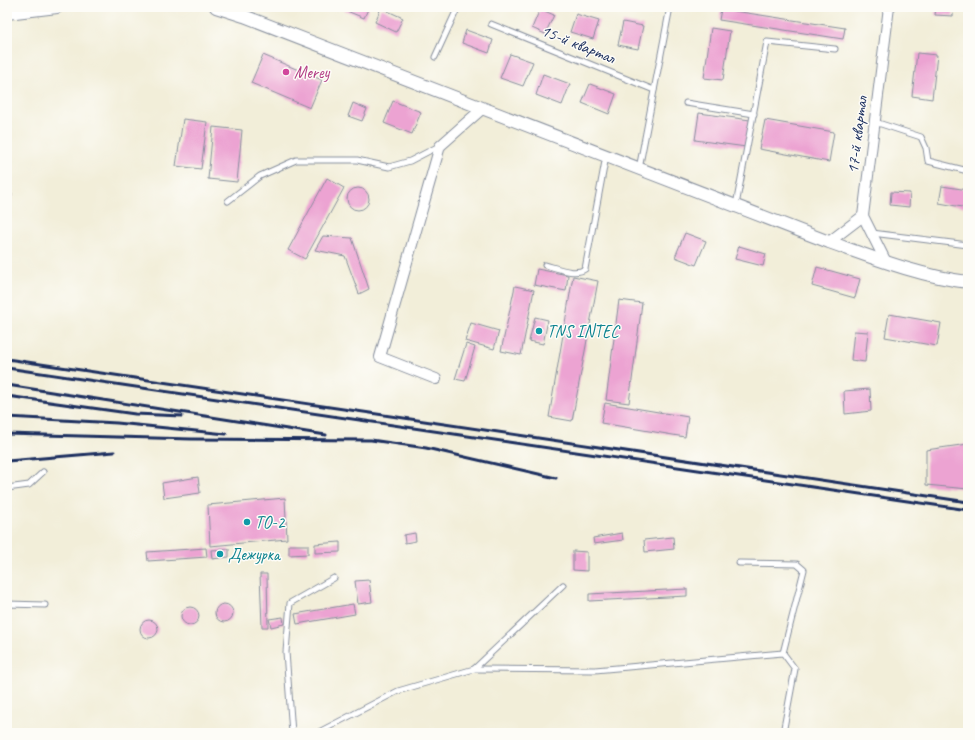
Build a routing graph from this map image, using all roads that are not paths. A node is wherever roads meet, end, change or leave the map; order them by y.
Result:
1 (58, 7) edge
2 (216, 7) edge
3 (458, 7) edge
4 (670, 7) edge
5 (889, 7) edge
6 (7, 13) edge
7 (491, 24) dead end
8 (835, 49) dead end
9 (435, 57) dead end
10 (654, 90) junction
11 (686, 103) dead end
12 (483, 108) junction
13 (754, 114) junction
14 (875, 122) junction
15 (440, 146) junction
16 (606, 156) junction
17 (639, 168) junction
18 (968, 172) edge
19 (228, 201) dead end
20 (736, 206) junction
21 (863, 216) junction
22 (872, 233) junction
23 (829, 242) junction
24 (968, 245) edge
25 (886, 262) junction
26 (546, 265) dead end
27 (968, 282) edge
28 (436, 379) dead end
29 (43, 472) dead end
30 (7, 488) edge
31 (739, 563) dead end
32 (334, 578) dead end
33 (563, 585) dead end
34 (7, 604) edge
35 (45, 605) dead end
36 (783, 653) junction
37 (474, 669) junction
38 (292, 733) edge
39 (317, 733) edge
40 (783, 733) edge

1 - 6 street
2 - 12 street
3 - 9 lane
4 - 10 lane
5 - 14 street, 17-й квартал
7 - 10 lane, 15-й квартал
8 - 13 lane
10 - 17 lane
11 - 13 lane
12 - 15 street
12 - 16 street
13 - 20 lane
14 - 18 lane
14 - 21 street, 17-й квартал
15 - 19 lane
15 - 28 street
16 - 17 street
16 - 26 lane
17 - 20 street
20 - 23 street
21 - 22 street
21 - 23 street
22 - 24 lane
22 - 25 street
23 - 25 street
25 - 27 street
29 - 30 lane
31 - 36 lane
32 - 38 lane
33 - 37 lane
34 - 35 lane
36 - 37 lane
36 - 40 lane
37 - 39 lane

